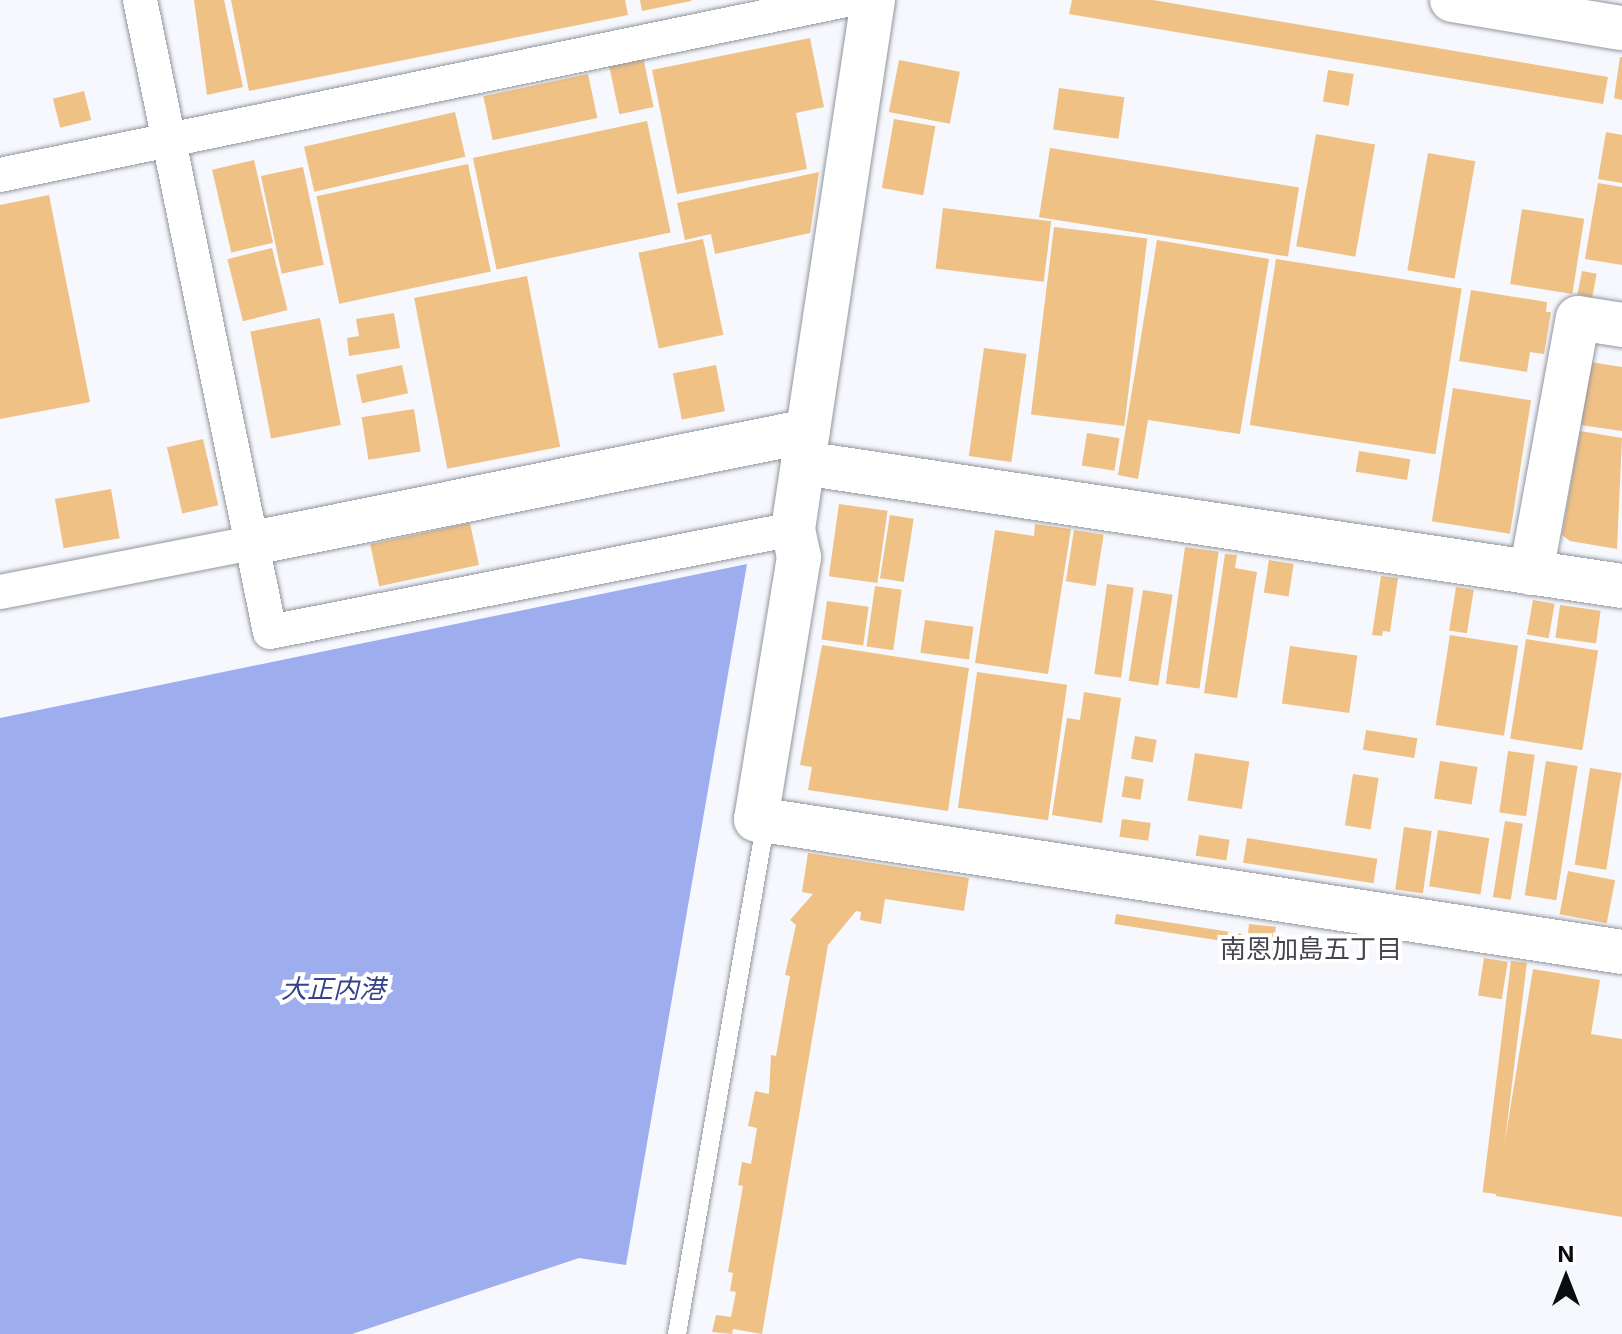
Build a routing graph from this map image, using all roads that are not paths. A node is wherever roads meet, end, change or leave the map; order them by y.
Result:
1 (140, 0) edge
2 (846, 0) edge
3 (873, 0) edge
4 (1452, 0) edge
5 (1560, 9) edge
6 (1622, 28) edge
7 (170, 139) junction
8 (0, 175) edge
9 (1622, 325) edge
10 (806, 447) junction
11 (793, 529) junction
12 (253, 543) junction
13 (1531, 573) junction
14 (1622, 586) edge
15 (0, 592) edge
16 (766, 820) junction
17 (1622, 952) edge
18 (677, 1334) edge

1 - 7 street
2 - 7 street
3 - 10 street
4 - 5 street
5 - 6 street
7 - 8 street
7 - 12 street
9 - 13 street
10 - 11 street
10 - 12 street
10 - 13 street
11 - 12 street
11 - 16 street
12 - 15 street
13 - 14 street
16 - 17 street
16 - 18 lane

